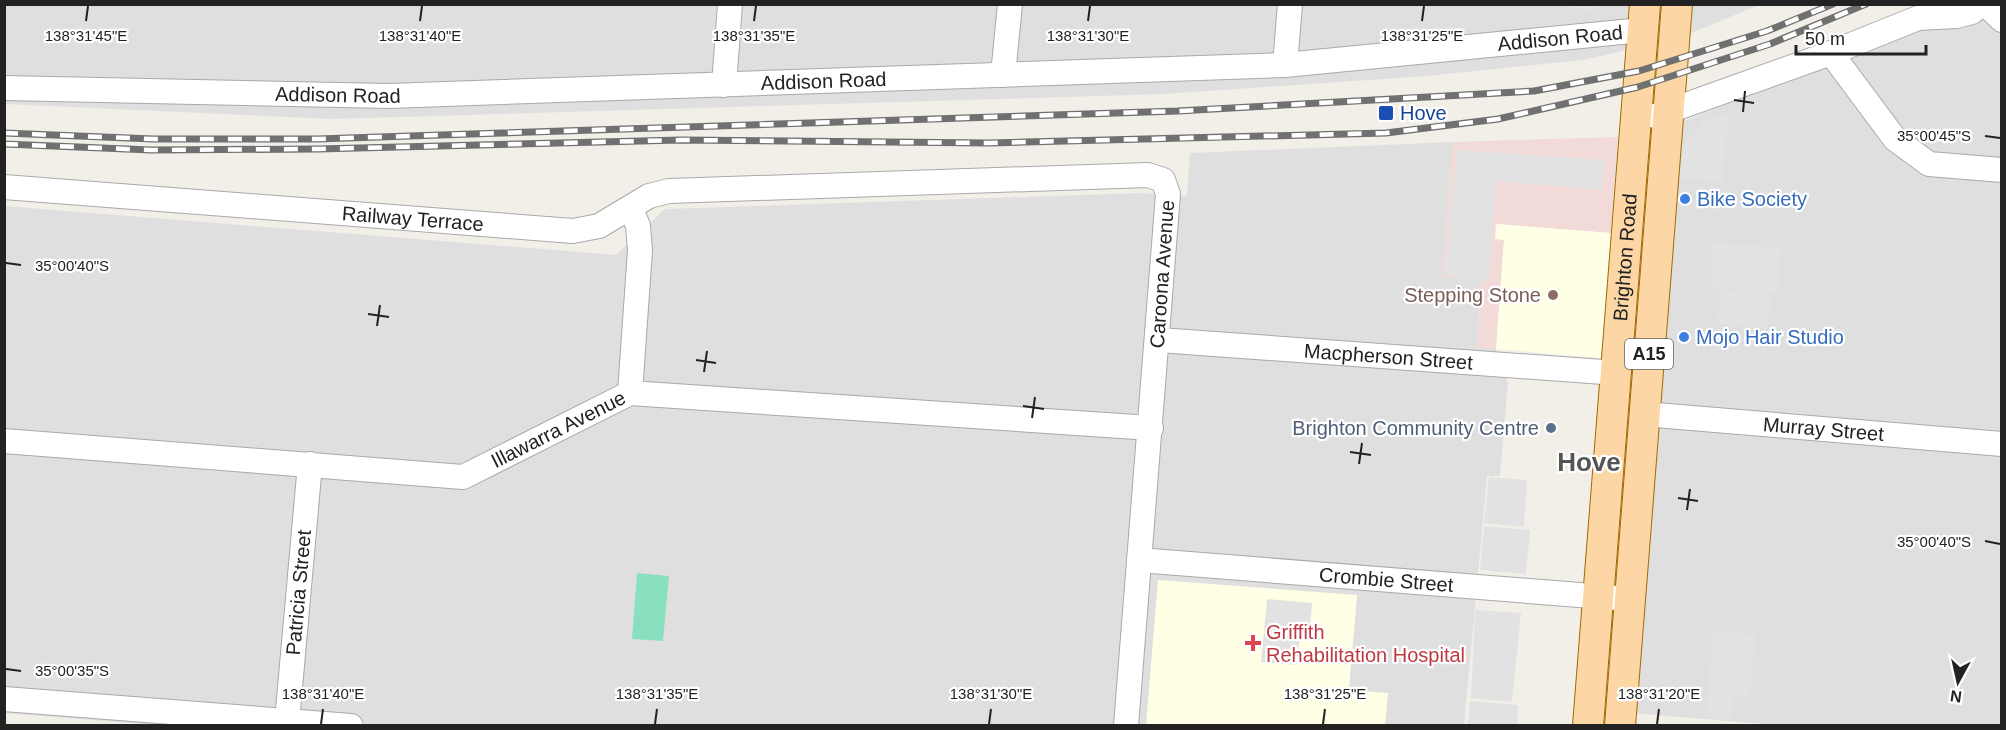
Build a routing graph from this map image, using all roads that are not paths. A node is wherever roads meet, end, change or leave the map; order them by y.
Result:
1 (730, 4) edge
2 (1010, 4) edge
3 (1290, 4) edge
4 (1677, 4) edge
5 (1980, 4) edge
6 (1985, 4) edge
7 (1644, 17) edge
8 (2001, 20) edge
9 (1832, 53) junction
10 (1285, 65) junction
11 (1003, 75) junction
12 (724, 85) junction
13 (4, 88) edge
14 (1668, 109) junction
15 (1634, 134) junction
16 (2001, 170) edge
17 (4, 187) edge
18 (631, 209) junction
19 (1159, 340) junction
20 (1617, 373) junction
21 (630, 393) junction
22 (1644, 414) junction
23 (1151, 428) junction
24 (4, 441) edge
25 (2001, 444) edge
26 (310, 464) junction
27 (1139, 560) junction
28 (1600, 596) junction
29 (1631, 599) junction
30 (4, 699) edge
31 (276, 722) edge
32 (351, 726) edge
33 (1126, 726) edge
34 (1588, 726) edge
35 (1620, 726) edge

1 - 12 street
2 - 11 street
3 - 10 street
4 - 14 main road, Brighton Road / A15
5 - 9 street
6 - 8 street
7 - 10 street, Addison Road
7 - 15 main road, Brighton Road / A15
9 - 14 street
9 - 16 street
10 - 11 street, Addison Road
11 - 12 street, Addison Road
12 - 13 street, Addison Road
14 - 15 street
14 - 22 main road, Brighton Road / A15
15 - 20 main road, Brighton Road / A15
17 - 18 street, Railway Terrace
18 - 19 street, Caroona Avenue
18 - 21 street
19 - 20 street, Macpherson Street
19 - 23 street, Caroona Avenue
20 - 28 main road, Brighton Road / A15
21 - 23 street, Illawarra Avenue
21 - 26 street, Illawarra Avenue
22 - 25 street, Murray Street
22 - 29 main road, Brighton Road / A15
23 - 27 street, Caroona Avenue
24 - 26 street, Illawarra Avenue
26 - 31 street, Patricia Street
27 - 28 street, Crombie Street
27 - 33 street, Caroona Avenue
28 - 29 street, Crombie Street
28 - 34 main road, Brighton Road / A15
29 - 35 main road, Brighton Road / A15
30 - 31 street
31 - 32 street

